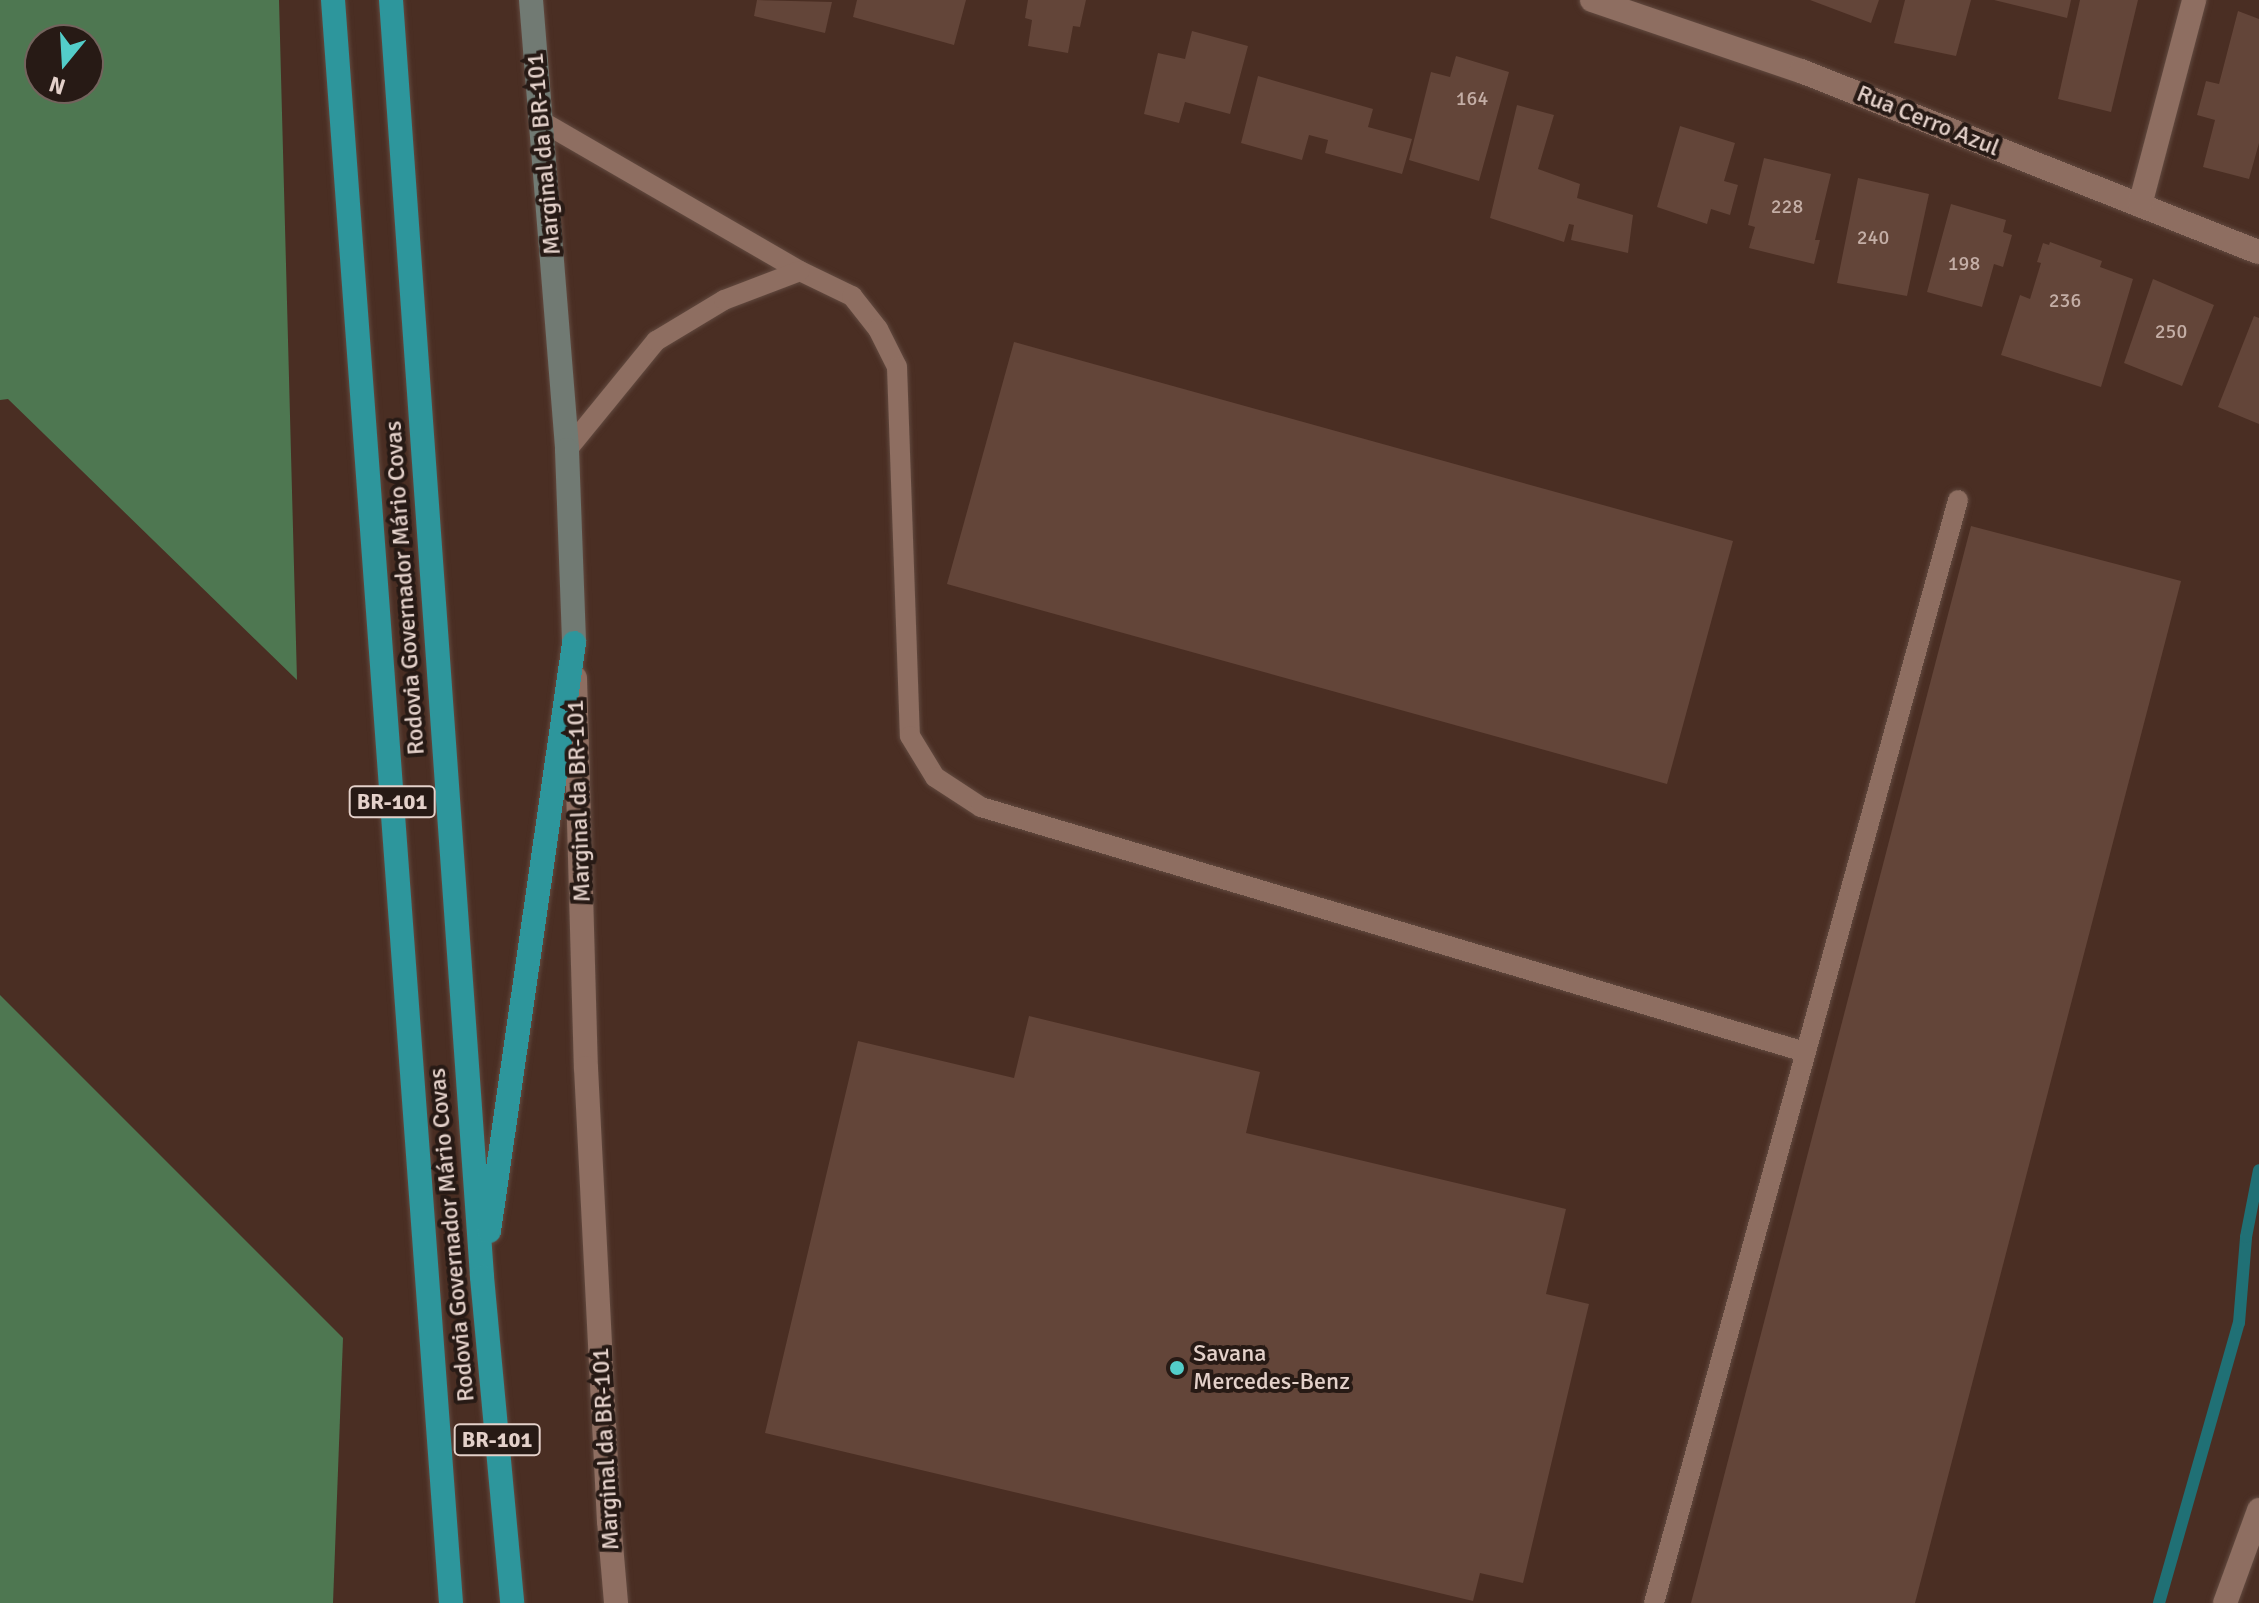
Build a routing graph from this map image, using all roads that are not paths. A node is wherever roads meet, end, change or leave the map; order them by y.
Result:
1 (333, 0) edge
2 (391, 0) edge
3 (531, 0) edge
4 (1592, 0) edge
5 (2194, 0) edge
6 (541, 121) junction
7 (2140, 205) junction
8 (2259, 252) edge
9 (800, 271) junction
10 (567, 450) junction
11 (1958, 500) dead end
12 (574, 643) junction
13 (1805, 1052) junction
14 (482, 1277) junction
15 (2259, 1510) edge
16 (451, 1603) edge
17 (512, 1603) edge
18 (616, 1603) edge
19 (1654, 1603) edge
20 (2225, 1603) edge

1 - 16 highway, Rodovia Governador Mário Covas / BR-101
2 - 14 highway, Rodovia Governador Mário Covas / BR-101
3 - 6 main road, Marginal da BR-101
4 - 7 street, Rua Cerro Azul
5 - 7 street
6 - 9 lane
6 - 10 main road, Marginal da BR-101
7 - 8 street, Rua Cerro Azul
9 - 10 lane
9 - 13 lane
10 - 12 main road, Marginal da BR-101
11 - 13 lane
12 - 14 highway
12 - 18 street, Marginal da BR-101
13 - 19 lane
14 - 17 highway, Rodovia Governador Mário Covas / BR-101
15 - 20 street

